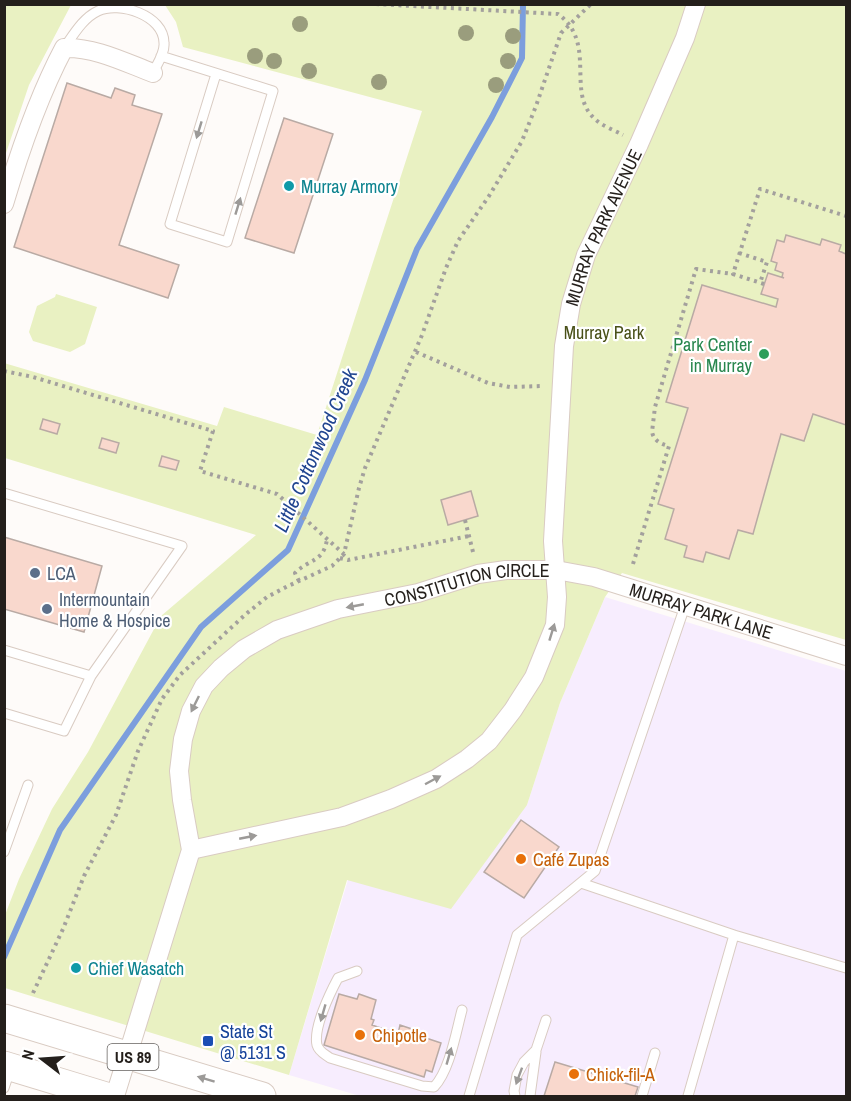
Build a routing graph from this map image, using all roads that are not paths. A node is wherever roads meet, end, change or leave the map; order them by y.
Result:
1 (696, 4) edge
2 (64, 48) junction
3 (157, 64) junction
4 (216, 74) junction
5 (4, 204) edge
6 (4, 493) edge
7 (556, 570) junction
8 (685, 606) junction
9 (4, 650) edge
10 (846, 656) edge
11 (91, 676) junction
12 (4, 713) edge
13 (28, 785) dead end
14 (191, 850) junction
15 (4, 852) edge
16 (581, 883) junction
17 (734, 935) junction
18 (846, 968) edge
19 (357, 971) dead end
20 (462, 1010) dead end
21 (4, 1018) edge
22 (546, 1020) dead end
23 (536, 1050) junction
24 (655, 1053) dead end
25 (127, 1055) junction
26 (7, 1073) edge
27 (106, 1096) edge
28 (115, 1096) edge
29 (262, 1096) edge
30 (469, 1096) edge
31 (515, 1096) edge
32 (530, 1096) edge
33 (642, 1096) edge
34 (687, 1096) edge

1 - 7 street, MURRAY PARK AVENUE
2 - 3 street
2 - 3 lane
2 - 5 street
3 - 4 lane
4 -> 4 lane
6 - 11 lane
7 - 8 street, MURRAY PARK LANE
14 -> 7 street, CONSTITUTION CIRCLE
7 -> 14 street, CONSTITUTION CIRCLE
8 - 10 street, MURRAY PARK LANE
8 - 16 lane
9 - 11 lane
11 - 12 lane
13 - 15 lane
14 - 25 street, CONSTITUTION CIRCLE
16 - 17 lane
16 - 30 lane
17 - 18 lane
17 - 34 lane
19 -> 20 lane
21 - 25 main road, US 89
22 - 23 lane
23 -> 31 lane
23 - 32 lane
24 - 33 lane
25 - 28 street, CONSTITUTION CIRCLE
29 -> 25 main road, US 89
26 - 27 main road, US 89

